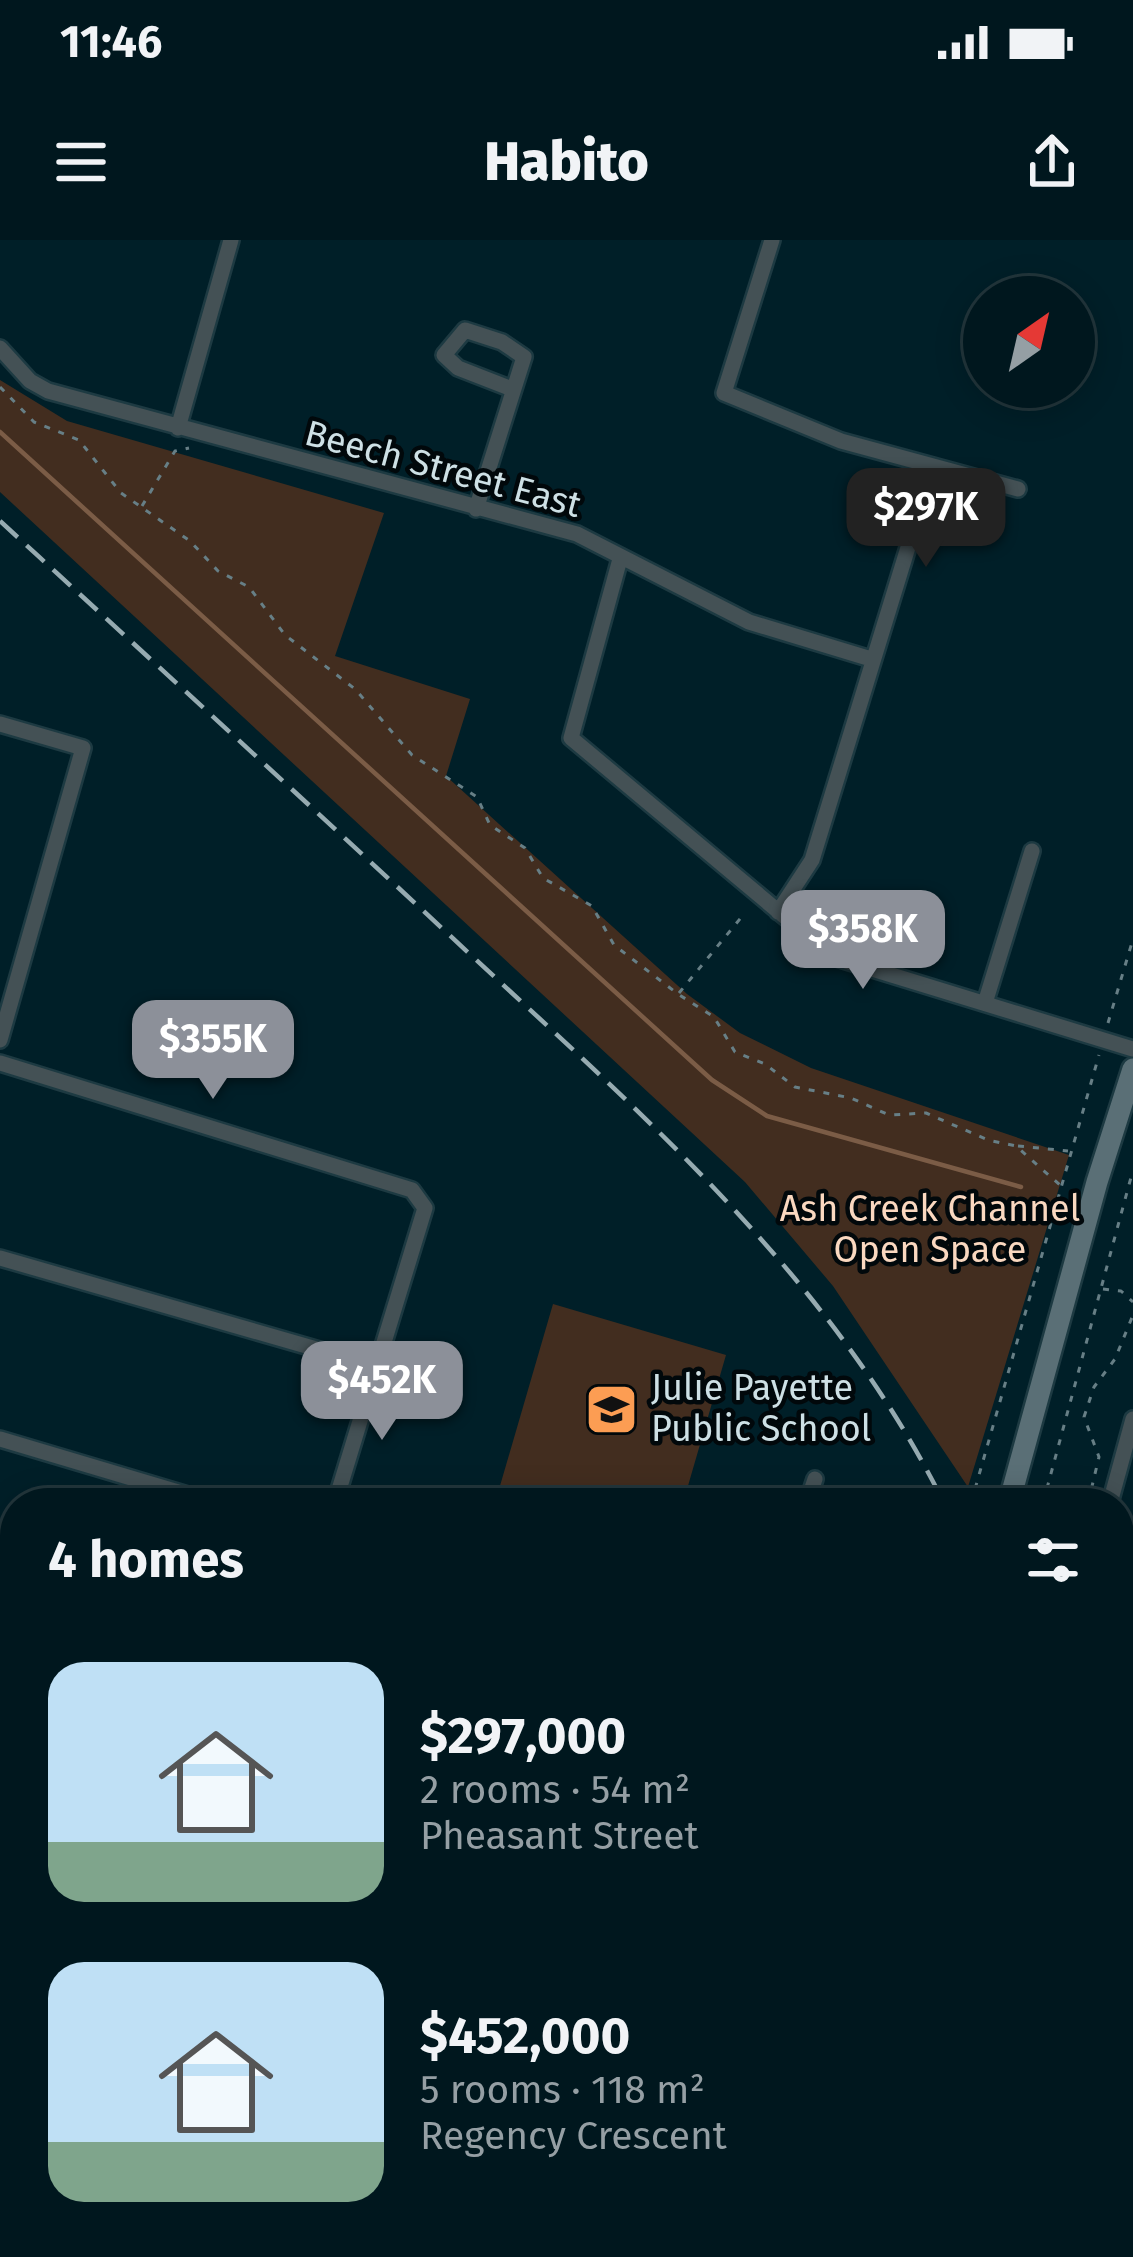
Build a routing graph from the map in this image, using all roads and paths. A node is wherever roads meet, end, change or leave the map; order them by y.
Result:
1 (231, 240) edge
2 (772, 240) edge
3 (0, 348) edge
4 (0, 387) edge
5 (512, 389) junction
6 (178, 428) junction
7 (189, 448) dead end
8 (933, 466) junction
9 (1018, 489) dead end
10 (141, 508) junction
11 (476, 509) junction
12 (620, 559) junction
13 (871, 659) junction
14 (0, 724) edge
15 (1032, 851) dead end
16 (778, 912) junction
17 (744, 914) dead end
18 (1133, 939) edge
19 (678, 994) junction
20 (985, 1003) junction
21 (0, 1040) edge
22 (1103, 1040) junction
23 (1133, 1049) edge
24 (0, 1063) edge
25 (1133, 1069) edge
26 (1016, 1146) junction
27 (1071, 1151) junction
28 (1133, 1170) edge
29 (1130, 1183) junction
30 (1061, 1186) junction
31 (1133, 1190) edge
32 (0, 1258) edge
33 (1101, 1288) junction
34 (1133, 1302) edge
35 (1133, 1315) edge
36 (379, 1367) junction
37 (1133, 1419) edge
38 (0, 1439) edge
39 (815, 1479) dead end
40 (165, 1488) edge
41 (340, 1488) edge
42 (812, 1488) edge
43 (974, 1488) edge
44 (1013, 1488) edge
45 (1047, 1488) edge
46 (1092, 1488) edge
47 (1114, 1488) edge

1 - 6 street
2 - 8 street
3 - 6 street, Beech Street East
4 - 10 path
5 - 5 street
5 - 11 street
6 - 11 street, Beech Street East
7 - 10 path
8 - 9 street
8 - 13 street
10 - 19 path
11 - 12 street, Beech Street East
12 - 13 street, Beech Street East
12 - 16 street
13 - 16 street
14 - 21 street
15 - 20 street
16 - 20 street
17 - 19 path
18 - 22 path
19 - 26 path
20 - 22 street
22 - 23 street
22 - 27 path
24 - 36 street
25 - 44 street
26 - 27 path
26 - 30 path
27 - 30 path
28 - 29 path
29 - 31 path
29 - 33 path
30 - 43 path
32 - 36 street
33 - 34 path
33 - 45 path
35 - 46 path
36 - 41 street
37 - 47 street
38 - 40 street
39 - 42 street

